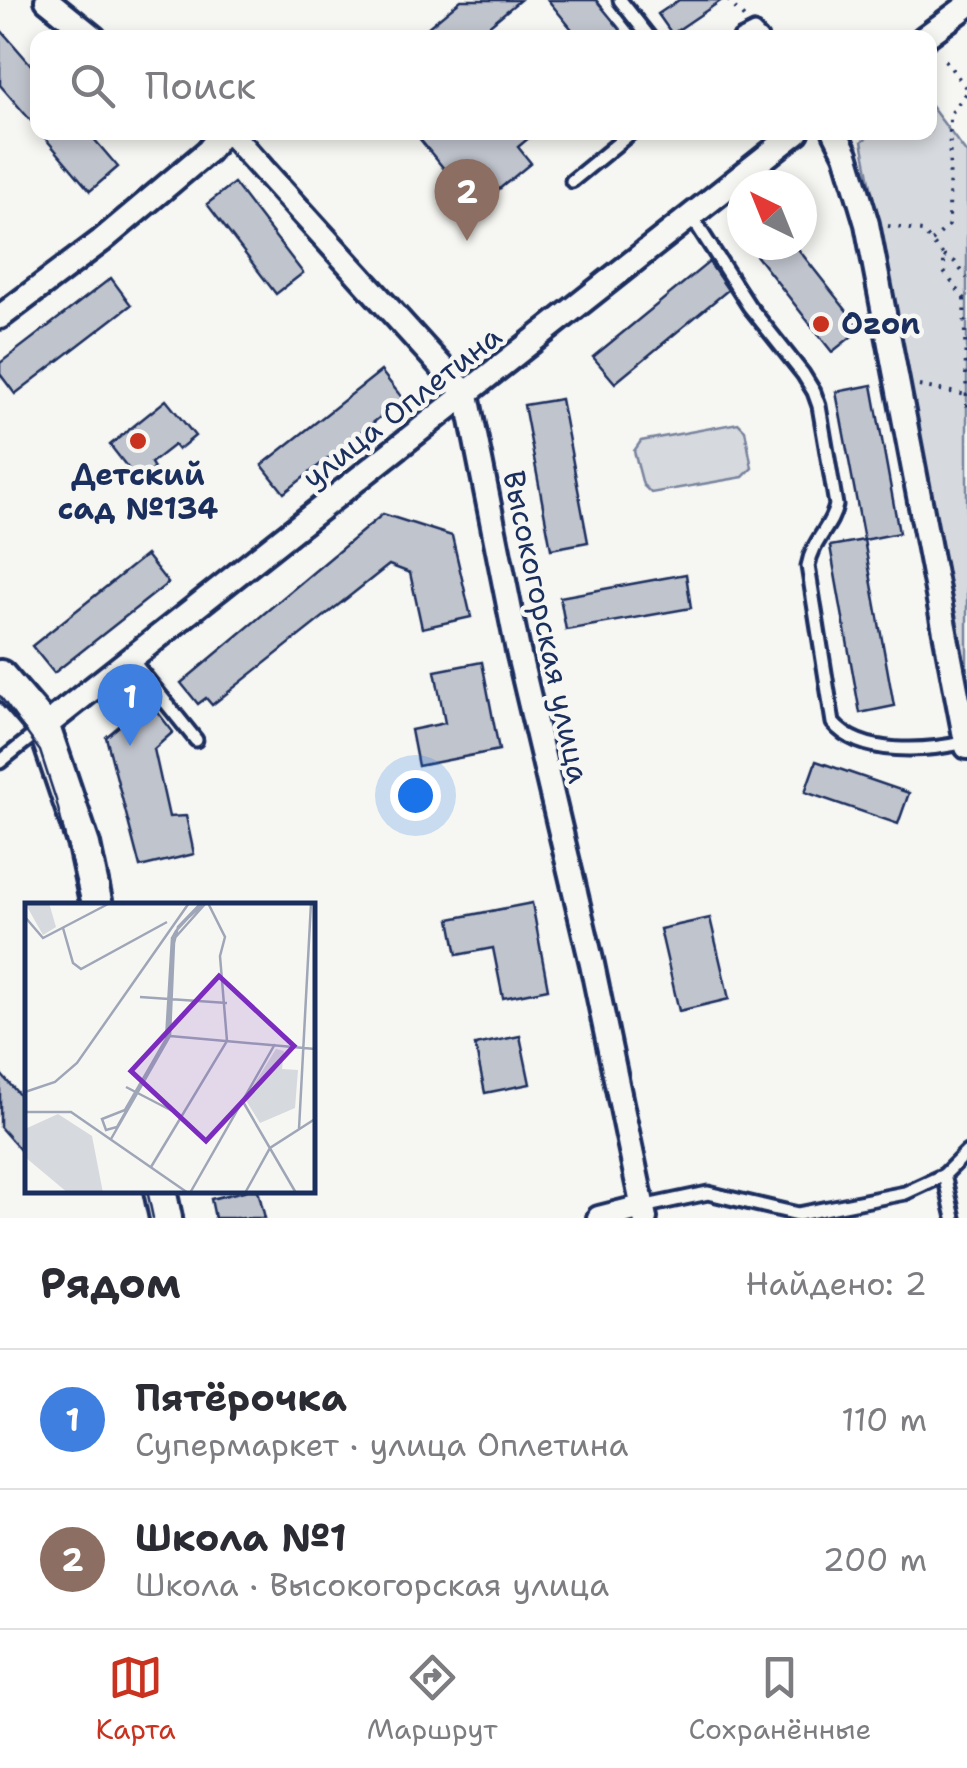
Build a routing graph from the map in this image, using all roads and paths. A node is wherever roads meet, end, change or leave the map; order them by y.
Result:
1 (46, 0) edge
2 (620, 0) edge
3 (728, 0) edge
4 (967, 6) edge
5 (84, 30) edge
6 (644, 30) edge
7 (754, 30) edge
8 (935, 30) edge
9 (945, 60) dead end
10 (967, 91) edge
11 (218, 140) edge
12 (233, 140) edge
13 (622, 140) edge
14 (786, 140) edge
15 (839, 140) edge
16 (572, 181) dead end
17 (690, 214) junction
18 (878, 225) dead end
19 (932, 241) junction
20 (944, 256) junction
21 (967, 278) edge
22 (966, 300) edge
23 (0, 317) edge
24 (910, 384) dead end
25 (467, 395) junction
26 (967, 395) edge
27 (967, 409) edge
28 (131, 658) junction
29 (0, 676) edge
30 (963, 709) edge
31 (44, 727) junction
32 (196, 740) dead end
33 (966, 745) edge
34 (0, 762) edge
35 (96, 903) edge
36 (967, 1152) edge
37 (944, 1175) junction
38 (161, 1193) edge
39 (643, 1212) edge
40 (166, 1218) edge
41 (599, 1218) edge
42 (954, 1218) edge

1 - 5 street
2 - 6 lane
3 - 7 path
4 - 8 street
9 - 10 path
10 - 19 path
11 - 23 street
12 - 25 street
13 - 16 lane
14 - 17 street, улица Оплетина
15 - 30 street
17 - 25 street, улица Оплетина
17 - 33 lane
18 - 19 path
19 - 20 path
20 - 21 path
20 - 22 path
22 - 26 path
24 - 26 path
25 - 28 street, улица Оплетина
25 - 39 street, Высокогорская улица
26 - 27 path
28 - 31 street, улица Оплетина
28 - 32 lane
29 - 31 street
30 - 33 street
31 - 34 lane
31 - 35 street
36 - 37 lane
37 - 39 lane
37 - 42 lane
38 - 40 street
39 - 41 street

